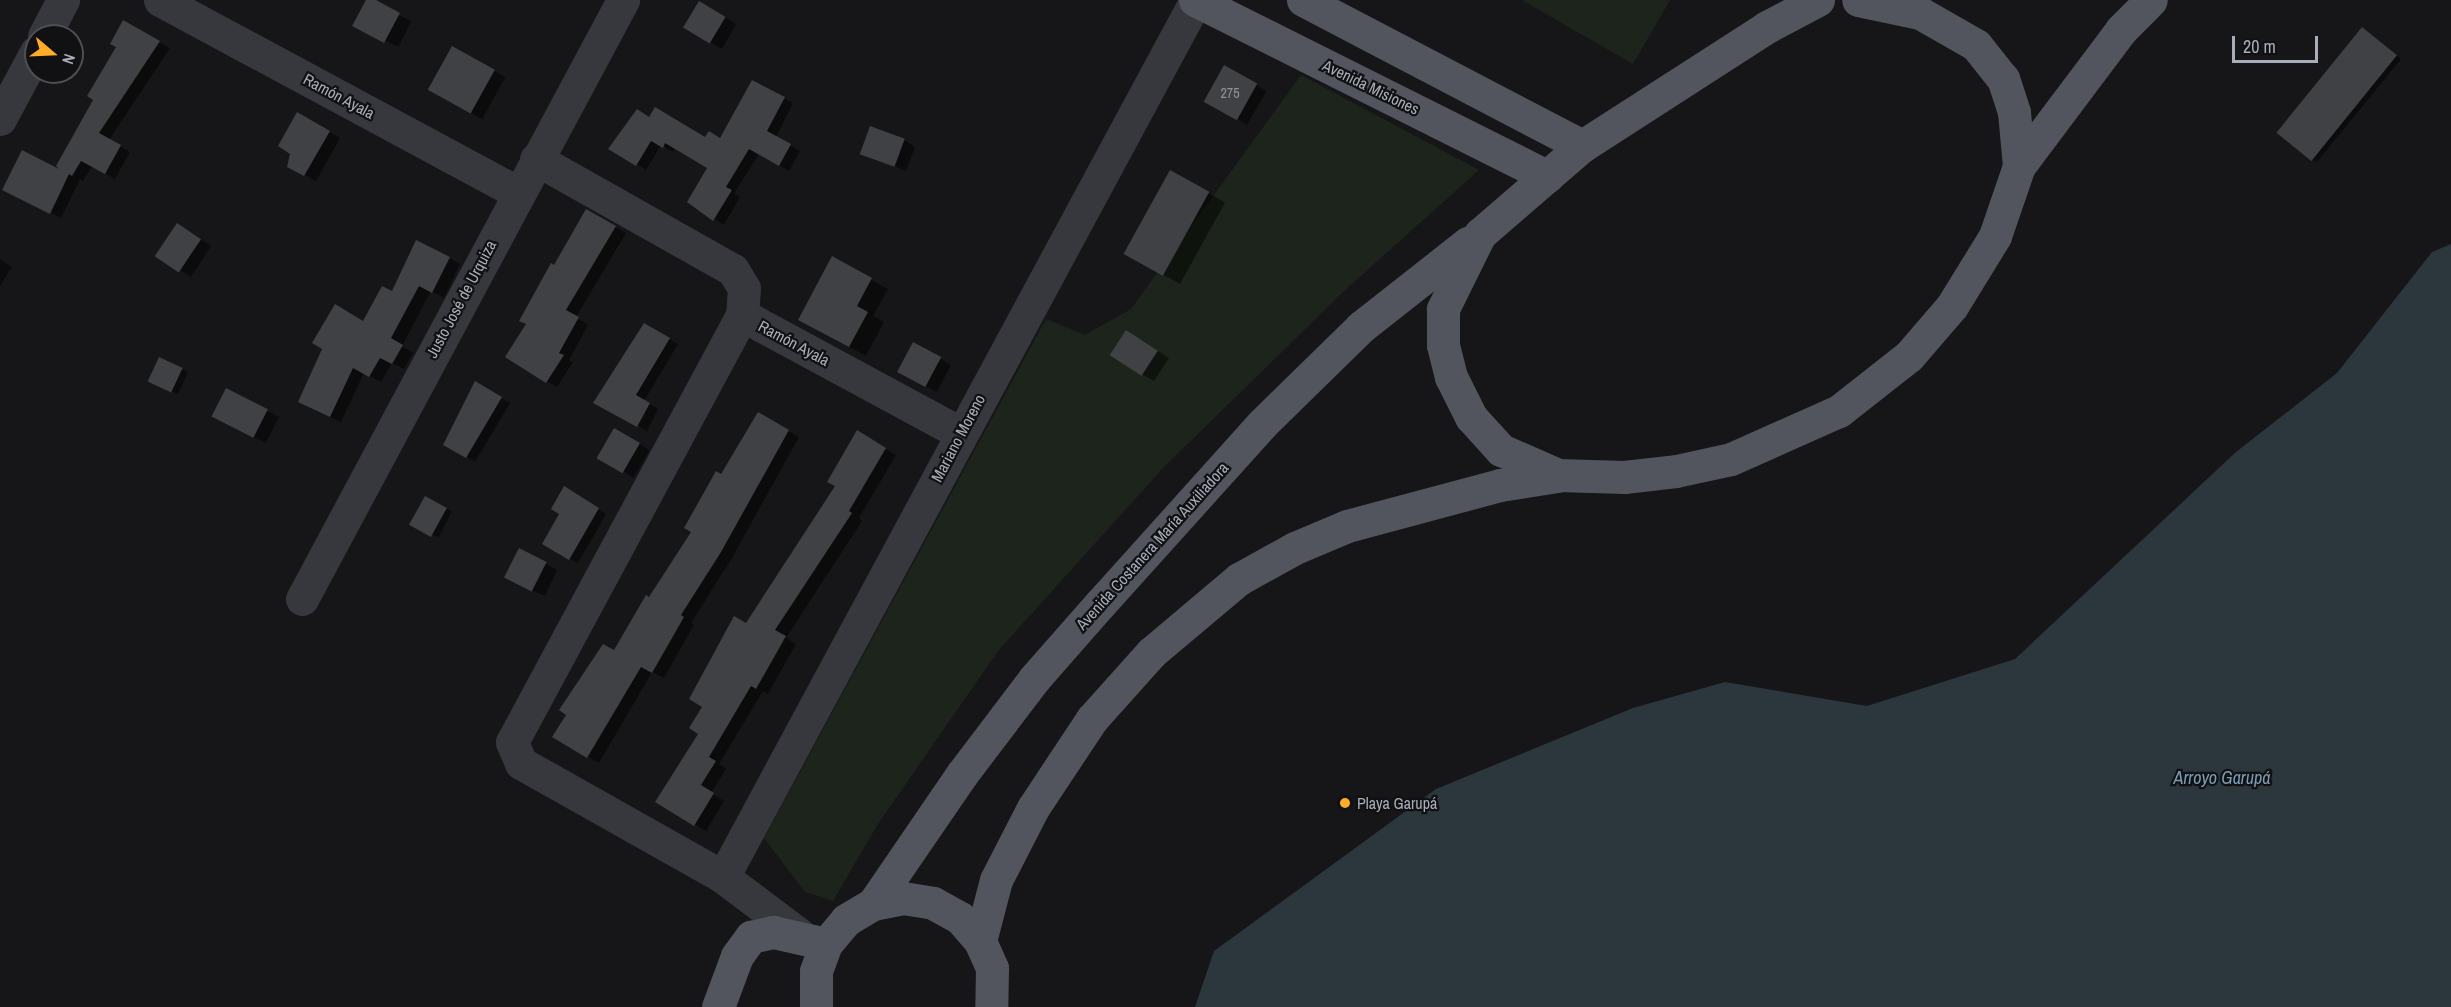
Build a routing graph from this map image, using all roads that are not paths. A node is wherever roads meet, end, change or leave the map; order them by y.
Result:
1 (63, 0) edge
2 (160, 0) edge
3 (623, 0) edge
4 (1196, 0) edge
5 (1303, 0) edge
6 (1818, 0) edge
7 (1858, 0) edge
8 (2151, 0) edge
9 (50, 24) edge
10 (24, 74) edge
11 (0, 119) edge
12 (1582, 146) junction
13 (536, 159) junction
14 (2019, 166) junction
15 (1547, 176) junction
16 (518, 192) junction
17 (1480, 234) junction
18 (742, 315) junction
19 (960, 433) junction
20 (1558, 476) junction
21 (302, 599) dead end
22 (723, 877) junction
23 (873, 904) junction
24 (813, 939) junction
25 (980, 941) junction
26 (718, 1007) edge
27 (816, 1007) edge
28 (991, 1007) edge

1 - 9 street
2 - 16 street, Ramón Ayala
3 - 13 street, Justo José de Urquiza
4 - 15 main road, Avenida Misiones
4 - 19 street, Mariano Moreno
5 - 12 main road
6 - 12 main road, Avenida Costanera María Auxiliadora
7 - 14 main road
8 - 14 main road
10 - 11 street
12 - 15 main road, Avenida Costanera María Auxiliadora
13 - 16 street, Justo José de Urquiza
13 - 18 street, Ramón Ayala
14 - 20 main road
15 - 17 main road, Avenida Costanera María Auxiliadora
16 - 21 street, Justo José de Urquiza
17 - 20 main road
17 - 23 main road, Avenida Costanera María Auxiliadora
18 - 19 street, Ramón Ayala
18 - 22 street
19 - 22 street, Mariano Moreno
20 - 25 main road
22 - 24 street
23 - 24 main road
23 - 25 main road
24 - 26 main road
24 - 27 main road
25 - 28 main road

